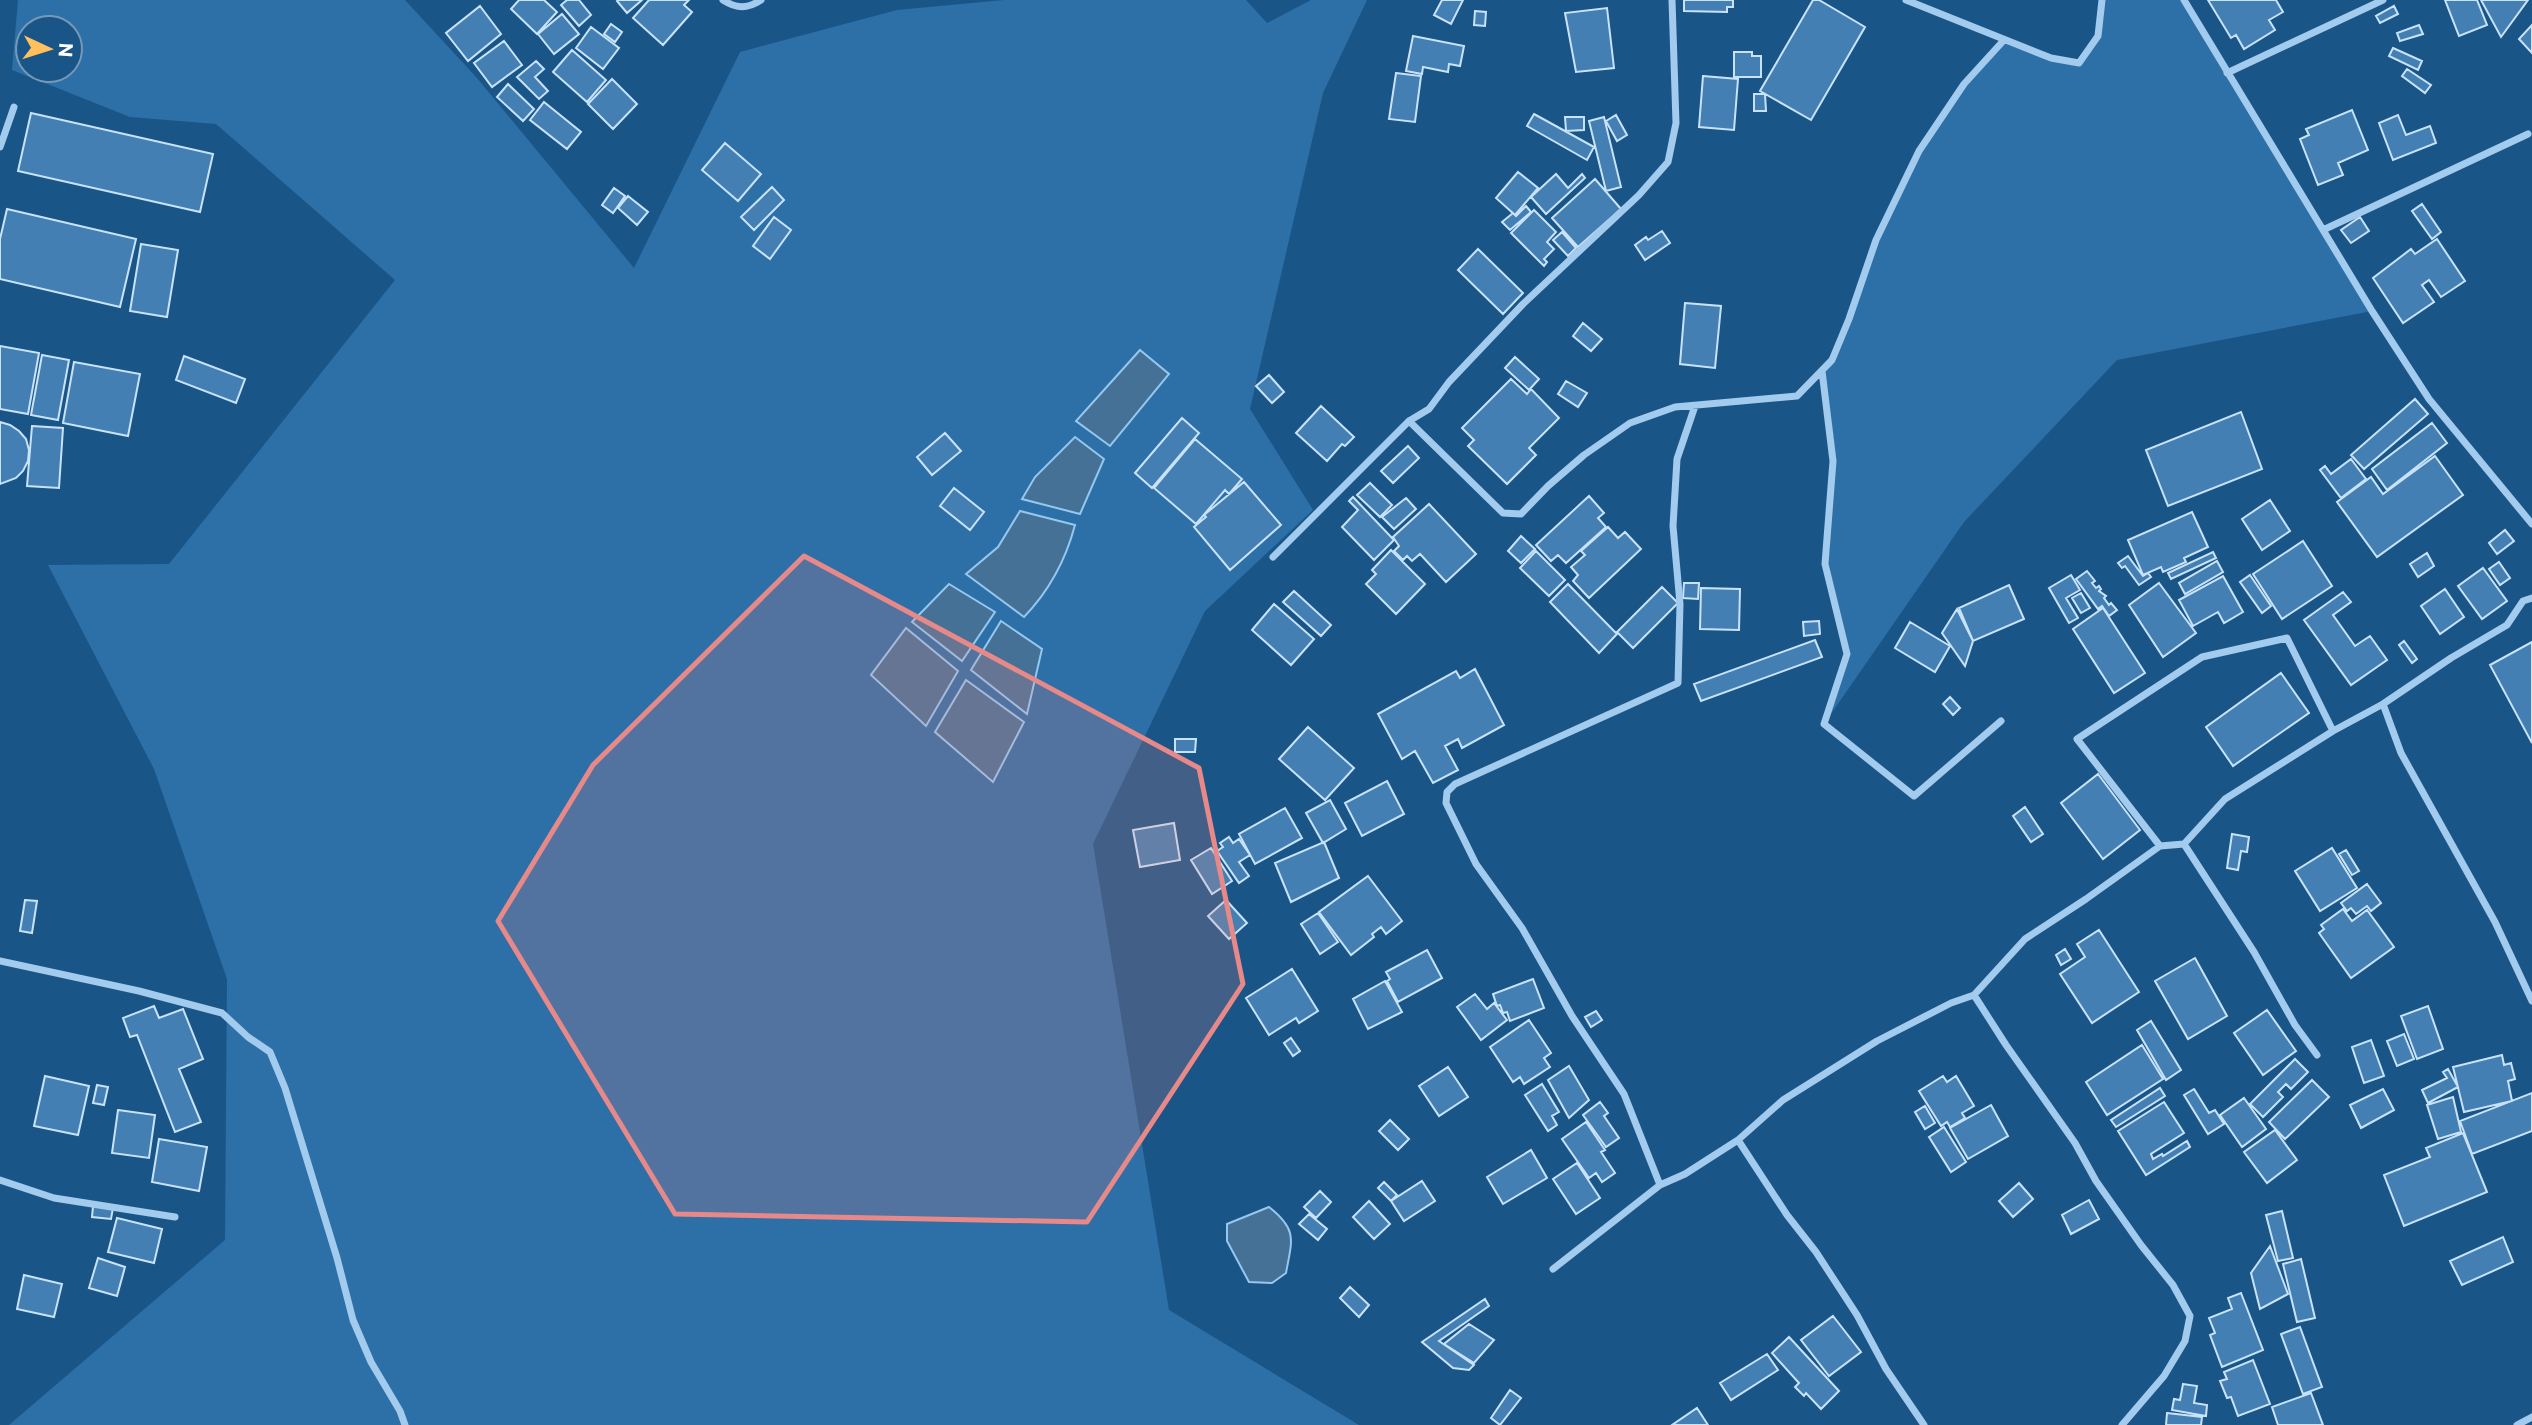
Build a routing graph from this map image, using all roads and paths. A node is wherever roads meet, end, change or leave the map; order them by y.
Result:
1 (723, 0) edge
2 (761, 0) edge
3 (1672, 0) edge
4 (1906, 0) edge
5 (2102, 0) edge
6 (2184, 0) edge
7 (2383, 0) edge
8 (2004, 40) junction
9 (2227, 73) junction
10 (14, 107) dead end
11 (2528, 134) dead end
12 (0, 147) edge
13 (2323, 230) junction
14 (1822, 372) junction
15 (1695, 406) junction
16 (1409, 421) junction
17 (2532, 524) edge
18 (1273, 557) dead end
19 (2532, 598) edge
20 (2383, 704) junction
21 (2001, 721) dead end
22 (2333, 731) junction
23 (2184, 844) junction
24 (2160, 846) junction
25 (0, 961) edge
26 (1975, 995) junction
27 (2532, 1001) edge
28 (2317, 1055) dead end
29 (1738, 1140) junction
30 (0, 1180) edge
31 (1660, 1185) junction
32 (175, 1217) dead end
33 (1553, 1269) dead end
34 (2532, 1417) edge
35 (405, 1425) edge
36 (1924, 1425) edge
37 (2122, 1425) edge
38 (2517, 1425) edge

1 - 2 street
3 - 16 street
4 - 8 street
5 - 8 street
6 - 9 street
7 - 9 street
8 - 14 street
9 - 13 street
10 - 12 street
11 - 13 street
13 - 17 street
14 - 15 street
14 - 21 street
15 - 16 street
15 - 31 street
16 - 18 street
19 - 20 street
20 - 22 street
20 - 27 street
22 - 23 street
22 - 24 street
23 - 24 street
23 - 28 street
24 - 26 street
25 - 35 street
26 - 29 street
26 - 37 street
29 - 31 street
29 - 36 street
30 - 32 street
31 - 33 street
34 - 38 street

